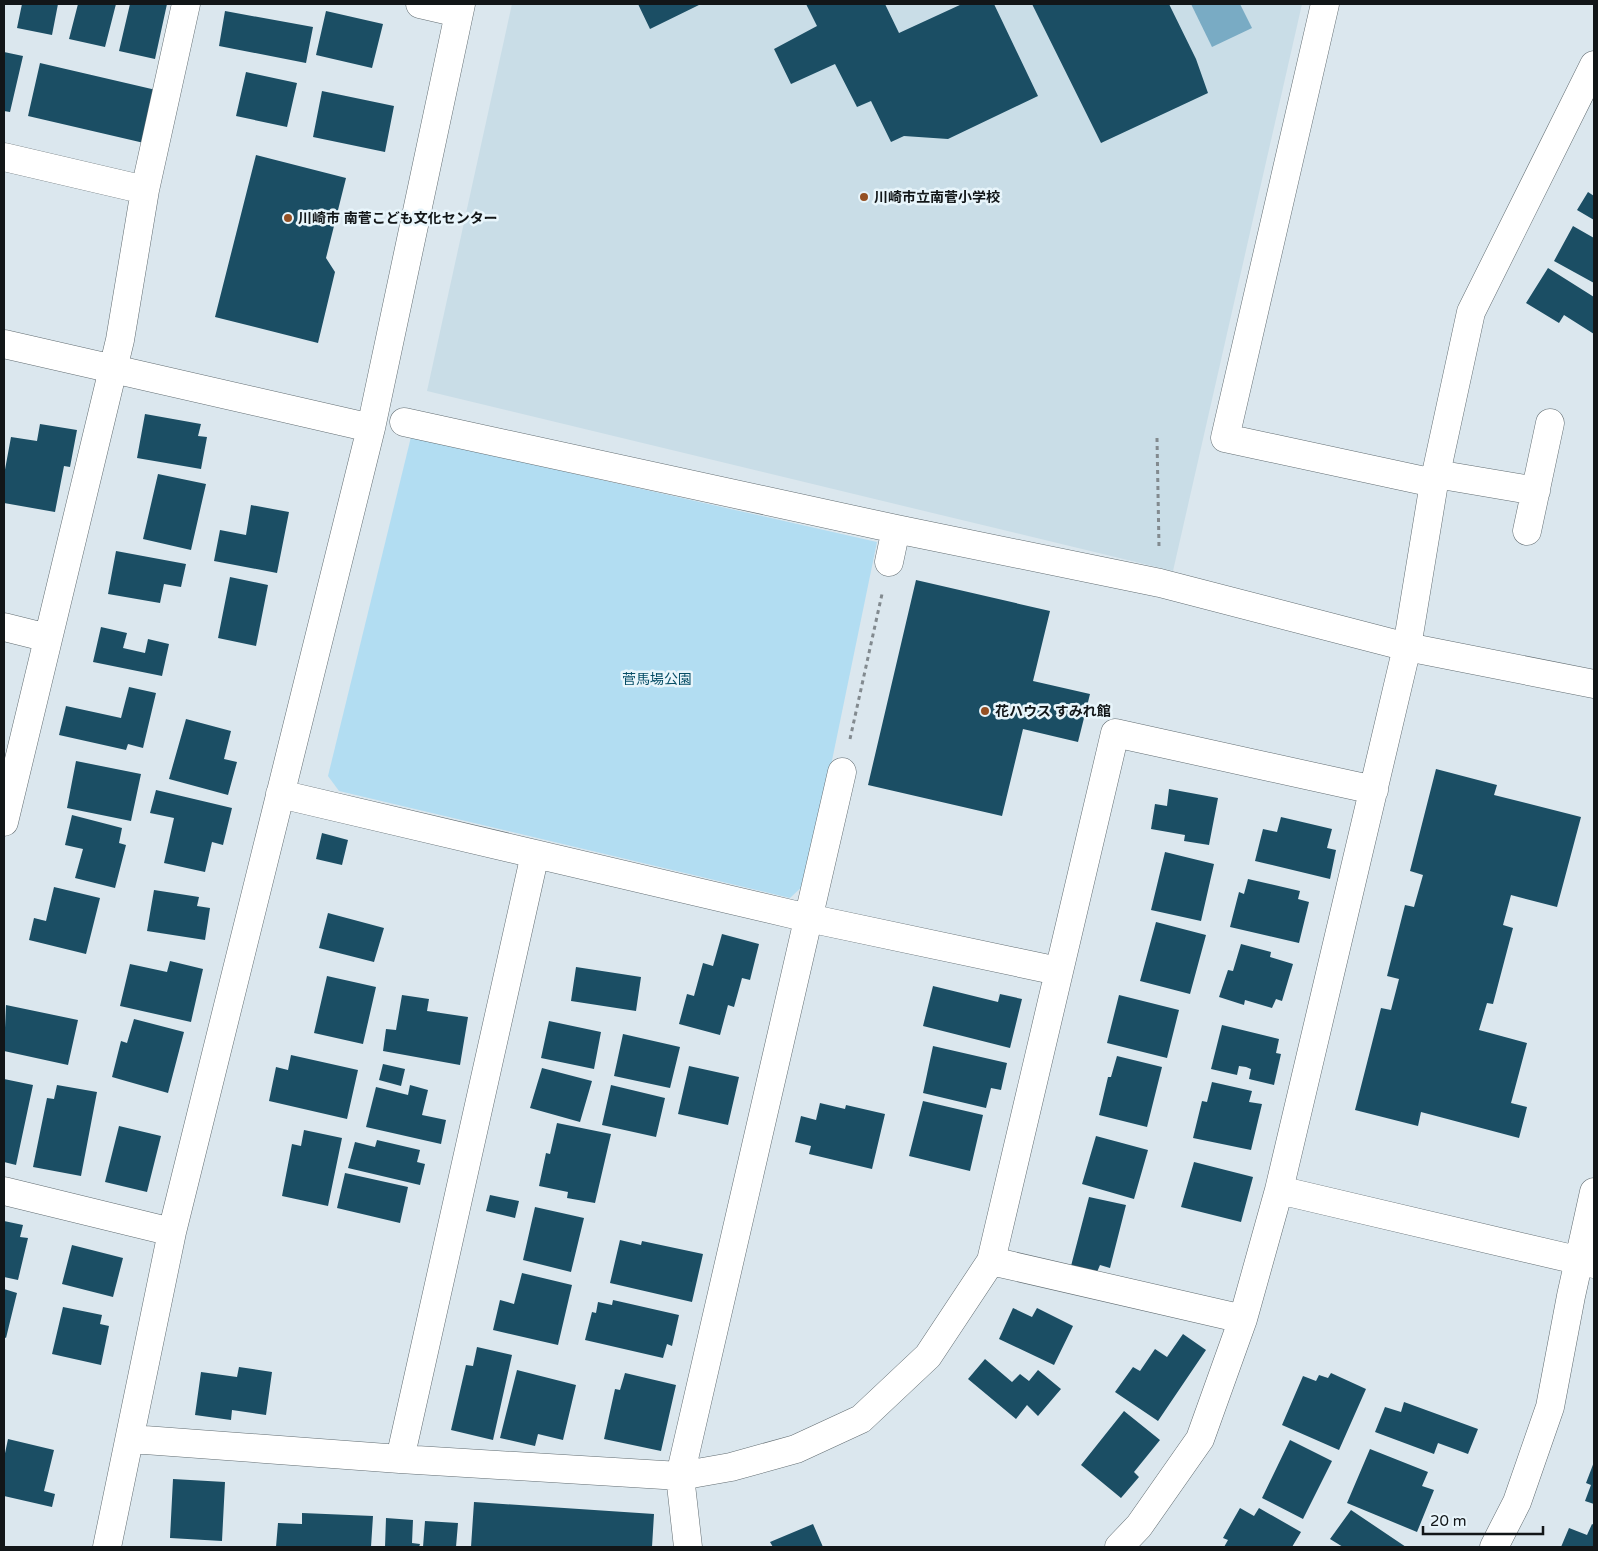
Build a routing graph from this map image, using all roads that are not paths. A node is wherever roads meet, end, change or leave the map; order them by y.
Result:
1 (186, 4) edge
2 (420, 4) edge
3 (1325, 4) edge
4 (460, 8) edge
5 (1594, 65) edge
6 (4, 158) edge
7 (145, 190) junction
8 (4, 344) edge
9 (114, 368) junction
10 (404, 422) dead end
11 (1550, 423) dead end
12 (371, 428) junction
13 (1435, 478) junction
14 (1536, 490) junction
15 (896, 529) junction
16 (1527, 531) dead end
17 (889, 562) road end
18 (4, 628) edge
19 (48, 638) junction
20 (1407, 647) junction
21 (1594, 684) edge
22 (842, 772) road end
23 (1374, 790) junction
24 (280, 794) junction
25 (4, 822) edge
26 (535, 854) junction
27 (808, 918) junction
28 (1058, 971) junction
29 (1279, 1190) junction
30 (4, 1191) edge
31 (1594, 1192) edge
32 (172, 1232) junction
33 (991, 1261) junction
34 (1586, 1262) edge
35 (1243, 1319) junction
36 (131, 1439) junction
37 (400, 1459) junction
38 (680, 1476) junction
39 (107, 1547) edge
40 (688, 1547) edge
41 (1119, 1547) edge
42 (1494, 1547) edge

1 - 7 street
2 - 4 street
3 - 13 street
4 - 12 street
5 - 13 street
6 - 7 street
7 - 9 street
8 - 9 street
9 - 12 street
9 - 19 street
10 - 15 street
11 - 14 street
12 - 24 street
13 - 14 street
13 - 20 street
14 - 16 street
15 - 17 street
15 - 20 street
18 - 19 street
19 - 25 street
20 - 21 street
20 - 23 street
22 - 27 street
23 - 28 street
23 - 29 street
24 - 26 street
24 - 32 street
26 - 27 street
26 - 37 street
27 - 28 street
27 - 38 street
28 - 33 street
29 - 34 street
29 - 35 street
30 - 32 street
31 - 34 street
32 - 36 street
33 - 35 street
33 - 38 street
34 - 42 street
35 - 41 street
36 - 37 street
36 - 39 street
37 - 38 street
38 - 40 street

